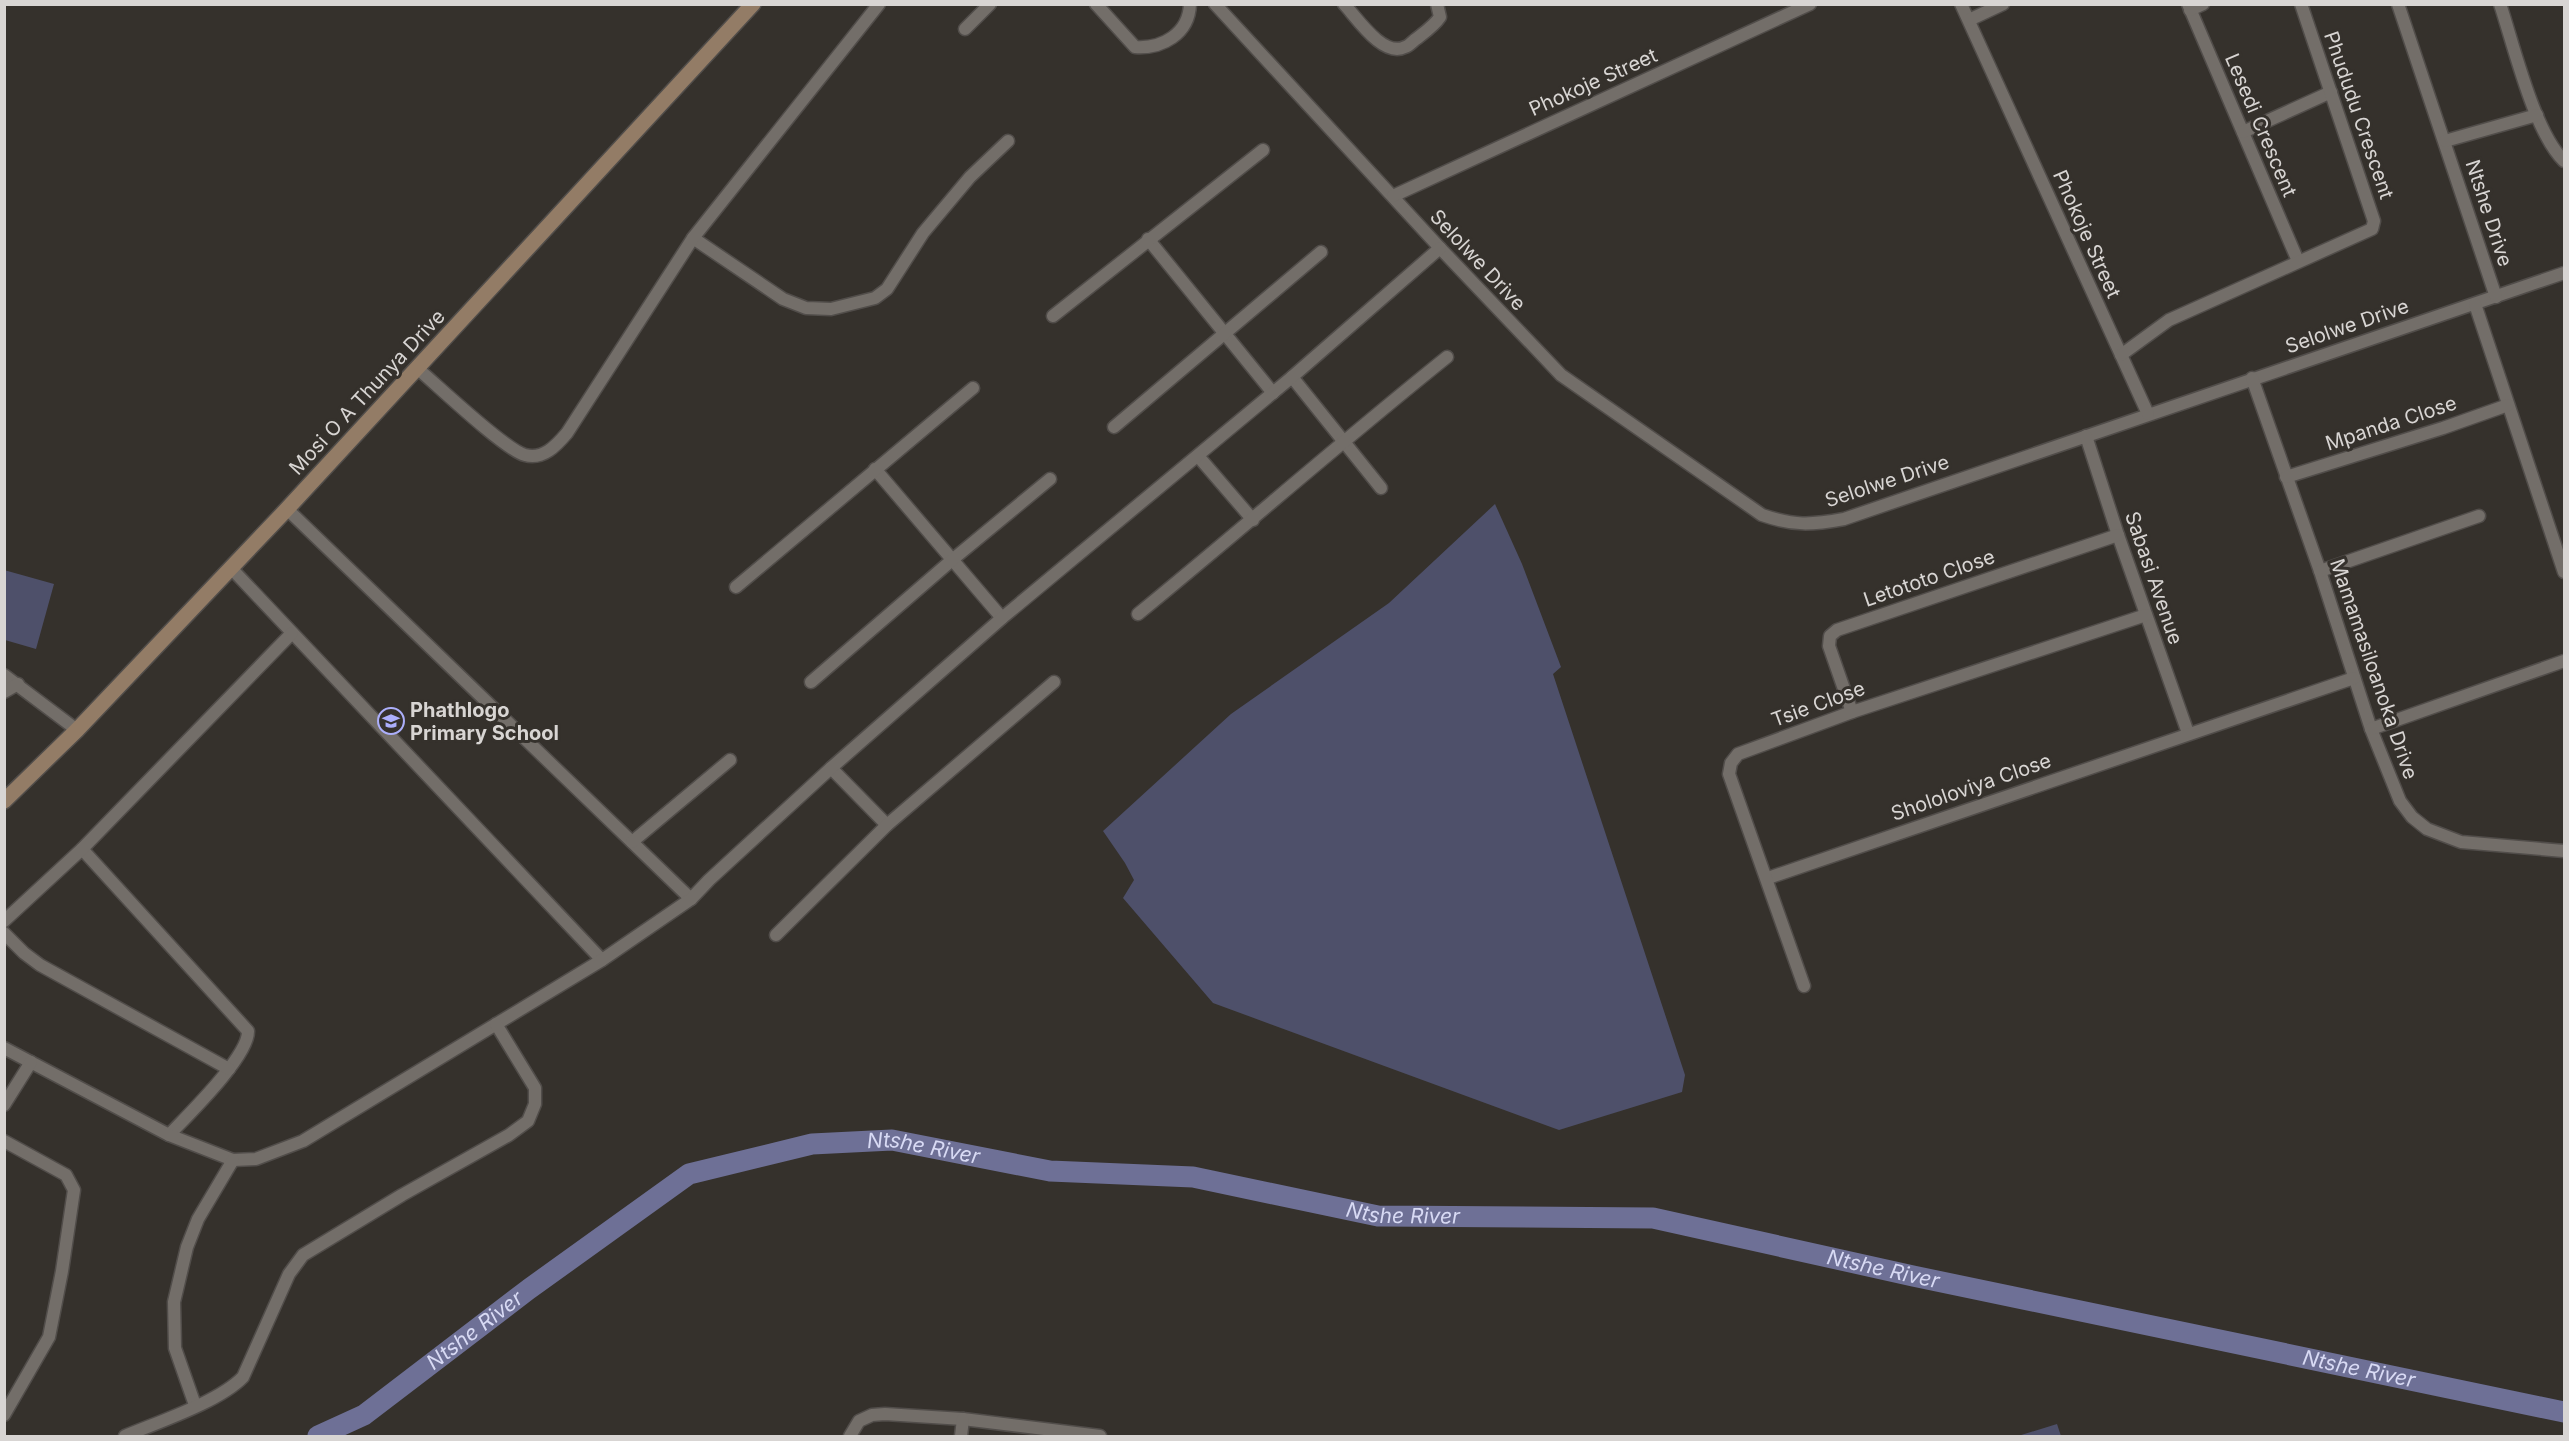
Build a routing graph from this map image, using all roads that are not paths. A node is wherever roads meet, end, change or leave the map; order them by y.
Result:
1 (753, 4) edge
2 (879, 4) edge
3 (990, 4) edge
4 (1096, 4) edge
5 (1190, 4) edge
6 (1215, 4) edge
7 (1344, 4) edge
8 (1437, 4) edge
9 (1810, 4) edge
10 (1961, 4) edge
11 (2003, 4) edge
12 (2203, 4) edge
13 (2301, 4) edge
14 (2398, 4) edge
15 (2500, 4) edge
16 (2189, 7) edge
17 (1969, 20) junction
18 (965, 29) dead end
19 (2331, 92) junction
20 (2537, 115) junction
21 (2243, 132) junction
22 (1008, 141) dead end
23 (2445, 141) junction
24 (1263, 150) dead end
25 (2565, 161) edge
26 (1393, 196) junction
27 (693, 238) junction
28 (1148, 239) junction
29 (1440, 248) junction
30 (1321, 252) dead end
31 (2298, 261) junction
32 (2565, 273) edge
33 (2496, 297) junction
34 (2475, 304) junction
35 (1053, 316) dead end
36 (1224, 334) junction
37 (2121, 355) junction
38 (1447, 357) dead end
39 (417, 368) junction
40 (1292, 377) junction
41 (2252, 378) junction
42 (973, 388) dead end
43 (1273, 393) junction
44 (2508, 405) junction
45 (2148, 414) junction
46 (1114, 427) dead end
47 (2086, 436) junction
48 (1342, 441) junction
49 (1198, 456) junction
50 (875, 469) junction
51 (2286, 477) junction
52 (1050, 479) dead end
53 (1381, 488) dead end
54 (287, 509) junction
55 (2479, 516) dead end
56 (1253, 520) junction
57 (2118, 535) junction
58 (952, 560) junction
59 (231, 568) junction
60 (2320, 571) junction
61 (2565, 572) edge
62 (736, 586) dead end
63 (1138, 614) dead end
64 (2146, 615) junction
65 (1002, 618) junction
66 (292, 633) junction
67 (2565, 661) edge
68 (4, 675) edge
69 (2355, 678) junction
70 (811, 682) dead end
71 (1054, 682) dead end
72 (18, 684) junction
73 (4, 692) edge
74 (1852, 712) junction
75 (2371, 729) junction
76 (77, 730) junction
77 (2187, 733) junction
78 (730, 760) dead end
79 (831, 768) junction
80 (4, 801) edge
81 (888, 825) junction
82 (632, 843) junction
83 (82, 849) junction
84 (2565, 851) edge
85 (1768, 878) junction
86 (692, 899) junction
87 (4, 921) edge
88 (4, 933) edge
89 (776, 935) dead end
90 (602, 960) junction
91 (1804, 986) dead end
92 (496, 1024) junction
93 (4, 1048) edge
94 (31, 1062) junction
95 (229, 1069) junction
96 (4, 1105) edge
97 (169, 1135) junction
98 (4, 1141) edge
99 (233, 1160) junction
100 (195, 1405) junction
101 (4, 1415) edge
102 (963, 1419) junction
103 (1076, 1434) edge
104 (125, 1437) edge
105 (850, 1437) edge
106 (961, 1437) edge
107 (1100, 1437) edge

1 - 39 street, Mosi O A Thunya Drive
2 - 27 street
3 - 18 street
4 - 5 street
6 - 26 street, Selolwe Drive
7 - 8 street
9 - 26 street, Phokoje Street
10 - 17 street, Phokoje Street
11 - 17 street
12 - 16 street
13 - 19 street, Phududu Crescent
14 - 23 street, Ntshe Drive
15 - 20 street
16 - 21 street, Lesedi Crescent
17 - 37 street, Phokoje Street
19 - 21 street
19 - 31 street, Phududu Crescent
20 - 23 street, Ntshe Drive
20 - 25 street
21 - 31 street, Lesedi Crescent
22 - 27 street
23 - 33 street, Ntshe Drive
24 - 28 street
26 - 29 street, Selolwe Drive
27 - 39 street
28 - 35 street
28 - 36 street
29 - 40 street
29 - 47 street, Selolwe Drive
30 - 36 street
31 - 37 street
32 - 33 street, Selolwe Drive
33 - 34 street, Selolwe Drive
34 - 41 street, Selolwe Drive
34 - 44 street
36 - 43 street
36 - 46 street
37 - 45 street, Phokoje Street
38 - 48 street
39 - 54 street, Mosi O A Thunya Drive
40 - 43 street
40 - 48 street
41 - 45 street, Selolwe Drive
41 - 51 street, Mamamasiloanoka Drive
42 - 50 street
43 - 49 street
44 - 51 street, Mpanda Close
44 - 61 street
45 - 47 street, Selolwe Drive
47 - 57 street, Sabasi Avenue
48 - 53 street
48 - 56 street
49 - 56 street
49 - 65 street
50 - 58 street
50 - 62 street
51 - 60 street, Mamamasiloanoka Drive
52 - 58 street
54 - 59 street, Mosi O A Thunya Drive
54 - 82 street
55 - 60 street
56 - 63 street
57 - 64 street, Sabasi Avenue
57 - 74 street, Letototo Close
58 - 65 street
58 - 70 street
59 - 66 street
59 - 76 street, Mosi O A Thunya Drive
60 - 69 street, Mamamasiloanoka Drive
64 - 74 street, Tsie Close
64 - 77 street, Sabasi Avenue
65 - 79 street
66 - 83 street
66 - 90 street
67 - 75 street
68 - 72 street
69 - 75 street, Mamamasiloanoka Drive
69 - 77 street, Shololoviya Close
71 - 81 street
72 - 73 street
72 - 76 street
74 - 85 street, Tsie Close
75 - 84 street, Mamamasiloanoka Drive
76 - 80 street, Mosi O A Thunya Drive
77 - 85 street, Shololoviya Close
78 - 82 street
79 - 81 street
79 - 86 street
81 - 89 street
82 - 86 street
83 - 87 street
83 - 95 street
85 - 91 street, Tsie Close
86 - 90 street
88 - 95 street
90 - 92 street
92 - 99 street
92 - 100 street
93 - 94 street
94 - 96 street
94 - 97 street
95 - 97 street
97 - 99 street
98 - 101 street
99 - 100 street
100 - 104 street
102 - 103 street
102 - 105 street
102 - 106 street
103 - 107 street

